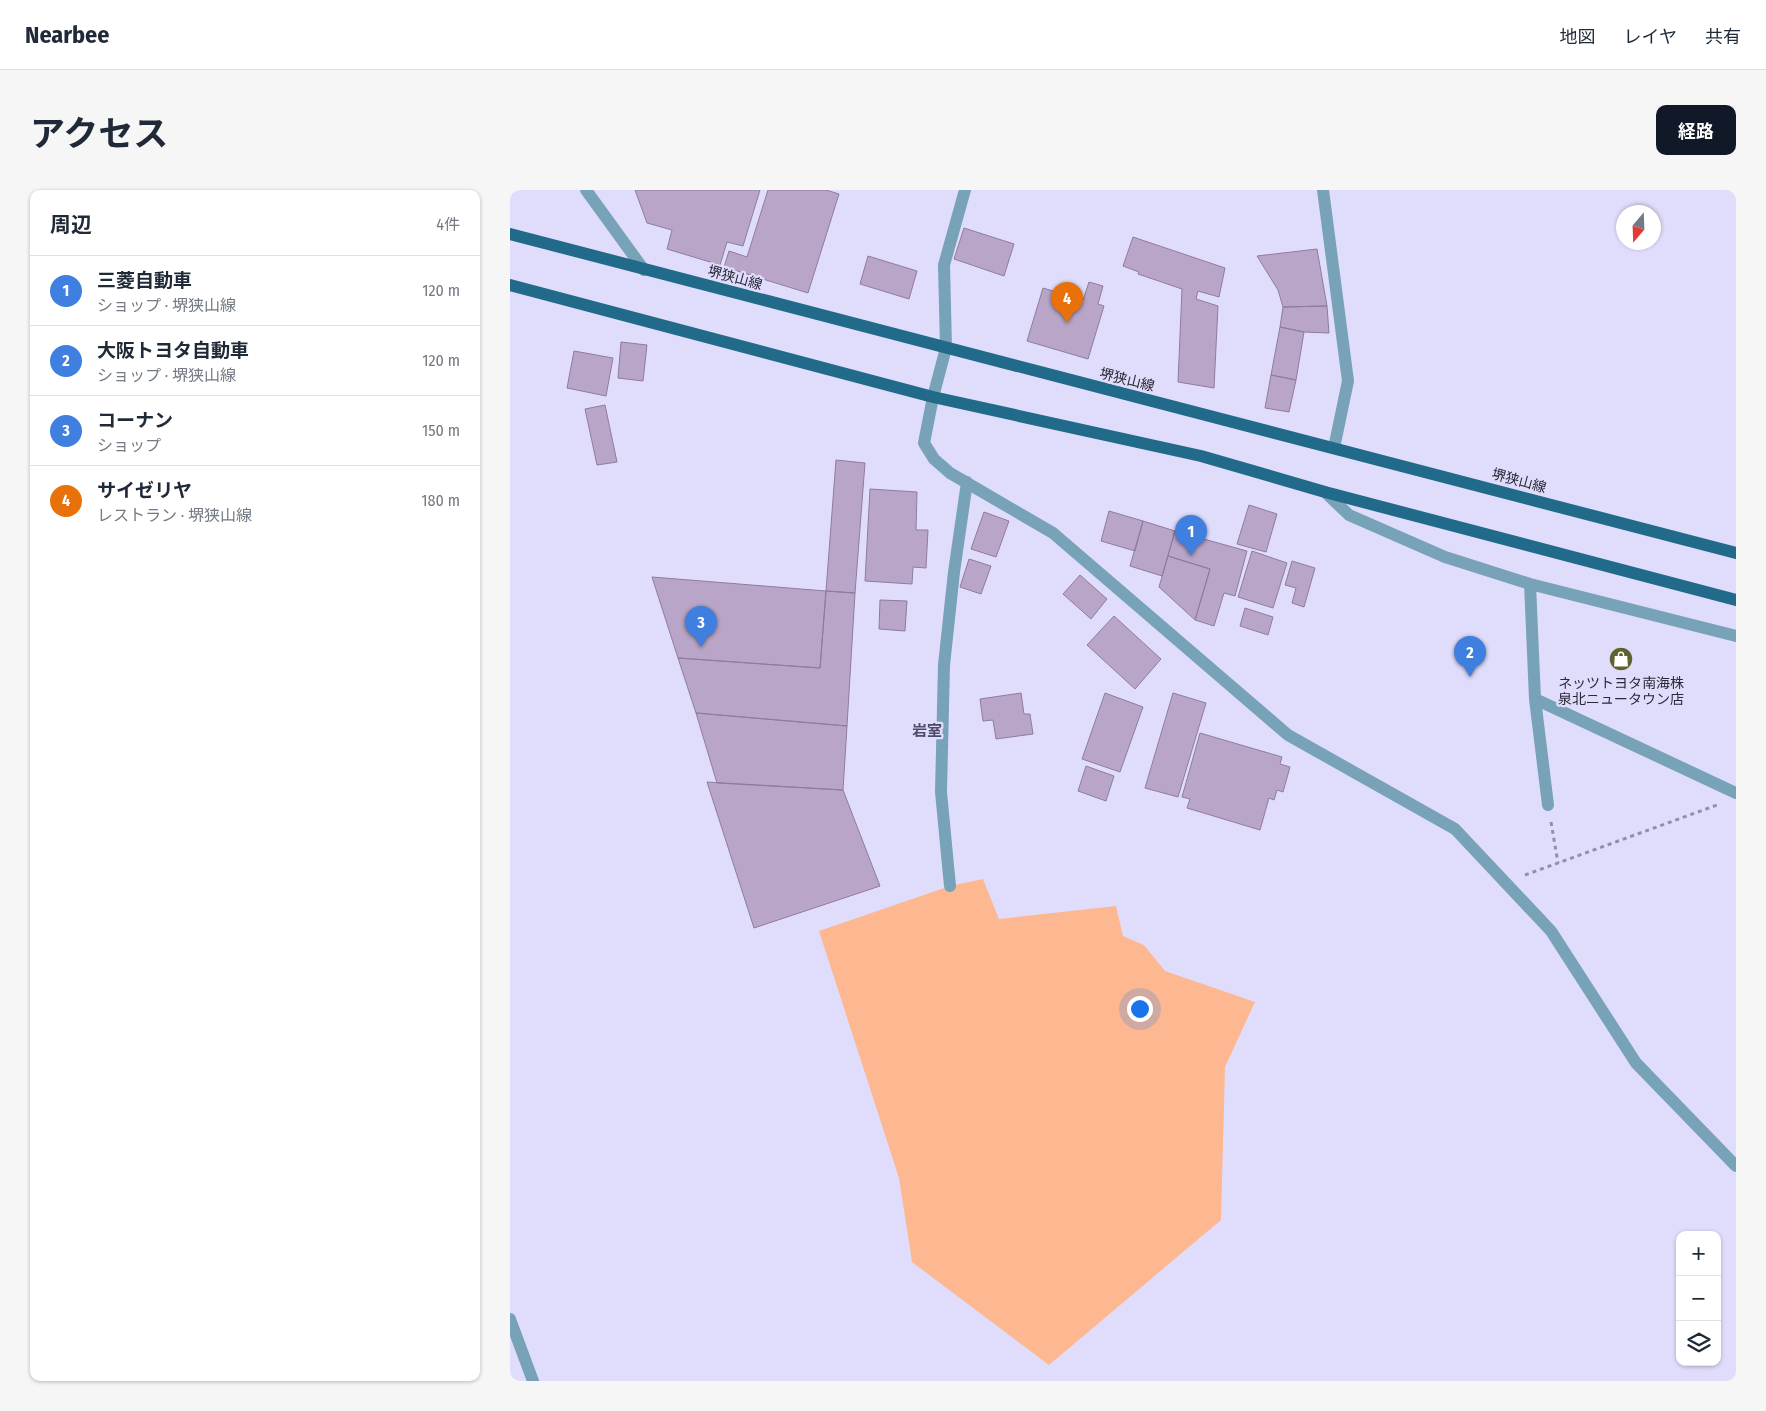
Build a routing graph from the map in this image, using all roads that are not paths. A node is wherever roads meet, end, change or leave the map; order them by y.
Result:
1 (586, 190) edge
2 (965, 190) edge
3 (1323, 190) edge
4 (510, 234) edge
5 (644, 270) junction
6 (510, 285) edge
7 (946, 348) junction
8 (933, 397) junction
9 (1334, 448) junction
10 (967, 482) junction
11 (1325, 492) junction
12 (1736, 553) edge
13 (1530, 584) junction
14 (1736, 600) edge
15 (1736, 636) edge
16 (1535, 699) junction
17 (1736, 793) edge
18 (1548, 805) road end
19 (950, 886) dead end
20 (1736, 1166) edge
21 (510, 1319) edge
22 (533, 1381) edge

1 - 5 street
2 - 7 street
3 - 9 street
4 - 5 main road, 堺狭山線
5 - 7 main road, 堺狭山線
6 - 8 main road
7 - 8 street
7 - 9 main road, 堺狭山線
8 - 10 street
8 - 11 main road
9 - 12 main road, 堺狭山線
10 - 19 street
10 - 20 street
11 - 13 street
11 - 14 main road
13 - 15 street
13 - 16 street
16 - 17 street
16 - 18 street
21 - 22 street

